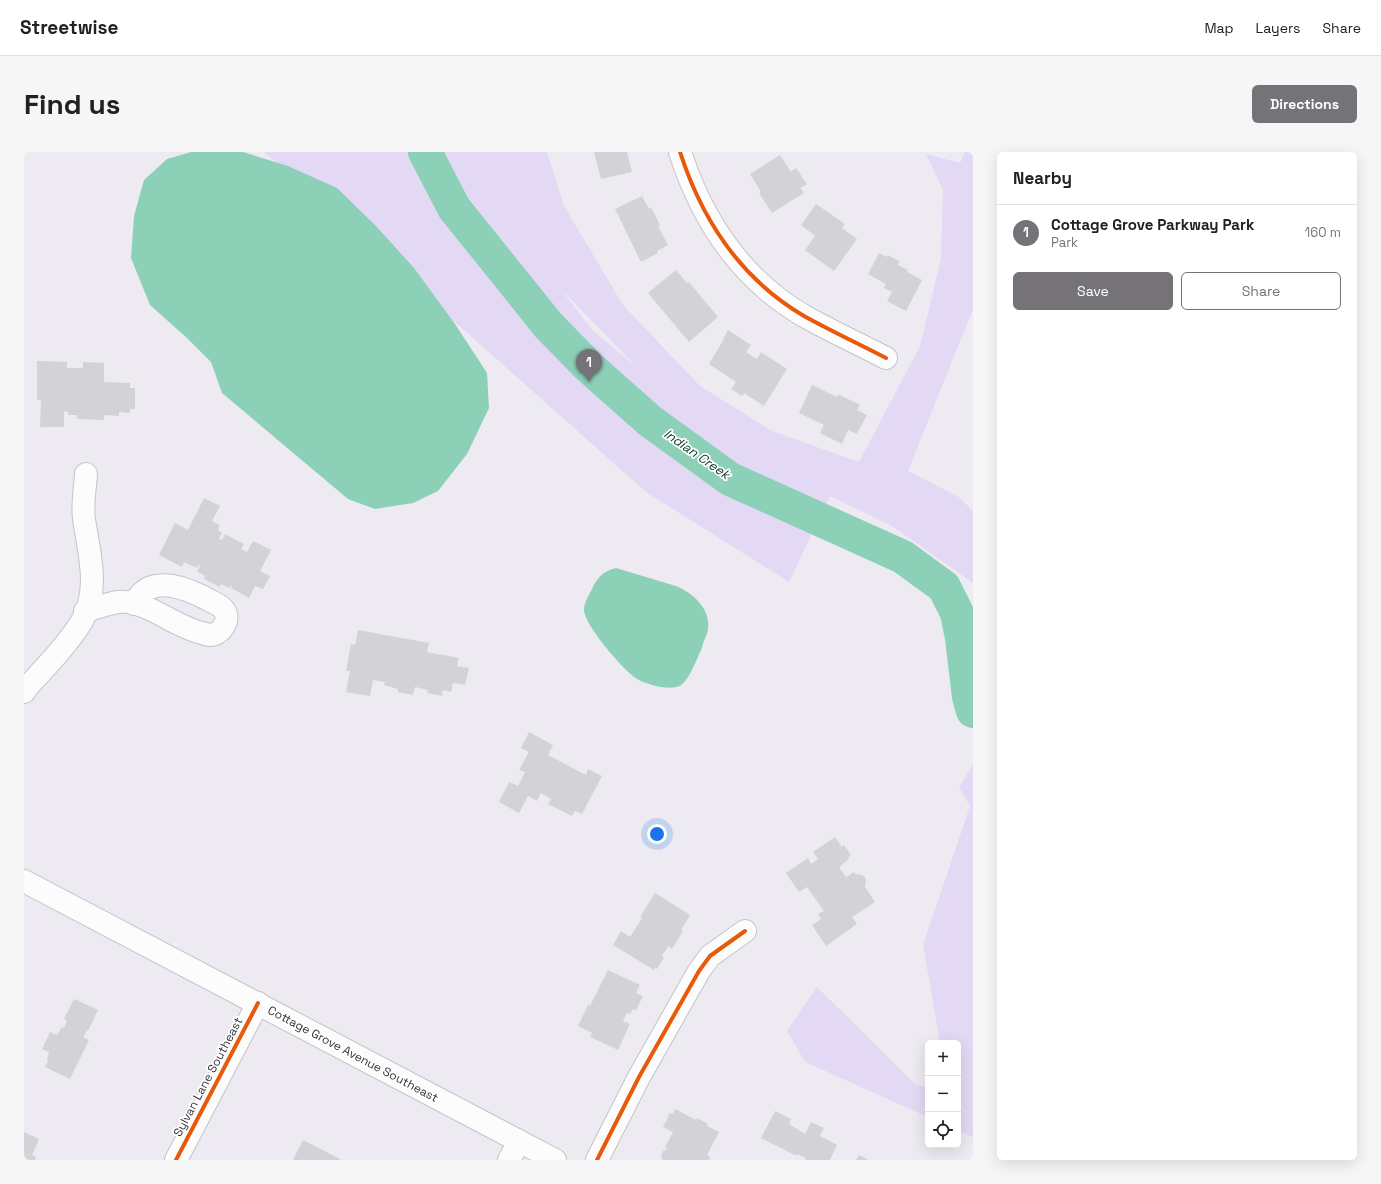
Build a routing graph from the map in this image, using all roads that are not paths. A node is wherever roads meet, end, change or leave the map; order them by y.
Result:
1 (680, 152) edge
2 (886, 358) dead end
3 (86, 474) dead end
4 (134, 604) dead end
5 (86, 611) junction
6 (24, 692) edge
7 (24, 881) edge
8 (745, 930) dead end
9 (258, 1004) junction
10 (519, 1141) junction
11 (176, 1160) edge
12 (509, 1160) edge
13 (555, 1160) edge
14 (597, 1160) edge

1 - 2 street
3 - 5 street
4 - 5 street
5 - 6 street
7 - 9 street, Cottage Grove Avenue Southeast
8 - 14 street
9 - 10 street, Cottage Grove Avenue Southeast
9 - 11 street, Sylvan Lane Southeast
10 - 12 street
10 - 13 street, Cottage Grove Avenue Southeast

